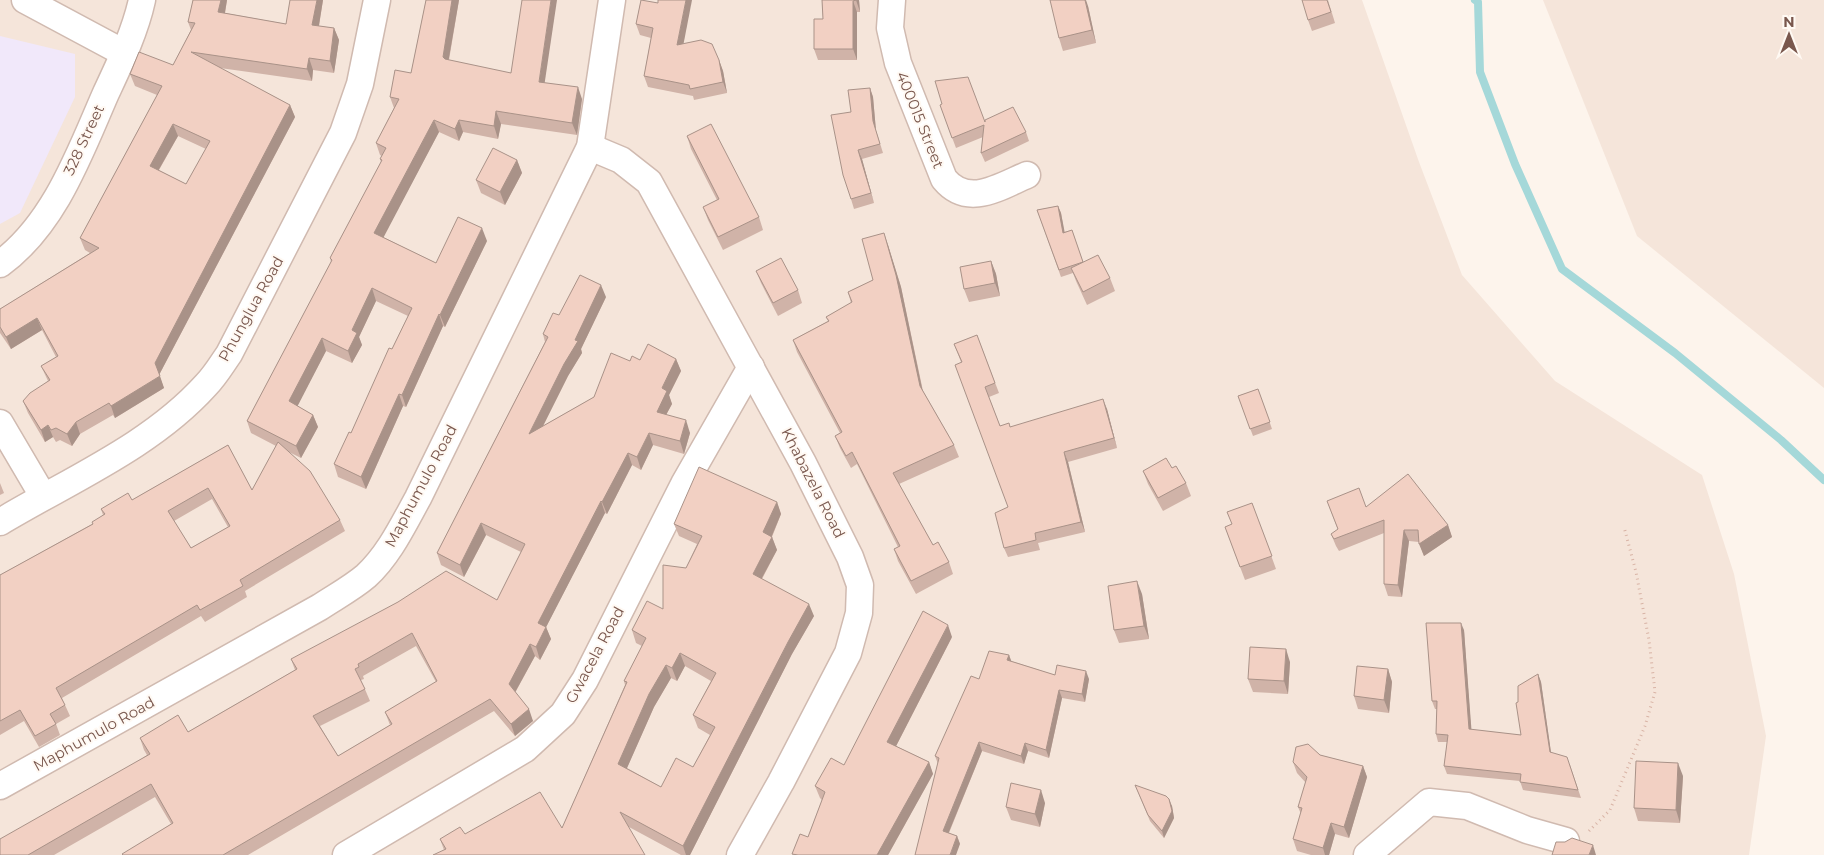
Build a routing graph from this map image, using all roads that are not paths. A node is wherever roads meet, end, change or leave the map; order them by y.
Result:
1 (25, 0) edge
2 (142, 0) edge
3 (377, 0) edge
4 (612, 0) edge
5 (892, 0) edge
6 (124, 53) junction
7 (590, 147) junction
8 (1027, 175) dead end
9 (0, 264) edge
10 (752, 367) junction
11 (0, 423) edge
12 (43, 496) junction
13 (0, 522) edge
14 (0, 786) edge
15 (1566, 841) edge
16 (346, 855) edge
17 (740, 855) edge
18 (1367, 855) edge

1 - 6 street
2 - 6 street, 328 Street
3 - 12 street, Phunglua Road
4 - 7 street, Maphumulo Road
5 - 8 street, 400015 Street
6 - 9 street, 328 Street
7 - 10 street, Khabazela Road
7 - 14 street, Maphumulo Road
10 - 16 street, Gwacela Road
10 - 17 street, Khabazela Road
11 - 12 street
12 - 13 street, Phunglua Road
15 - 18 street

